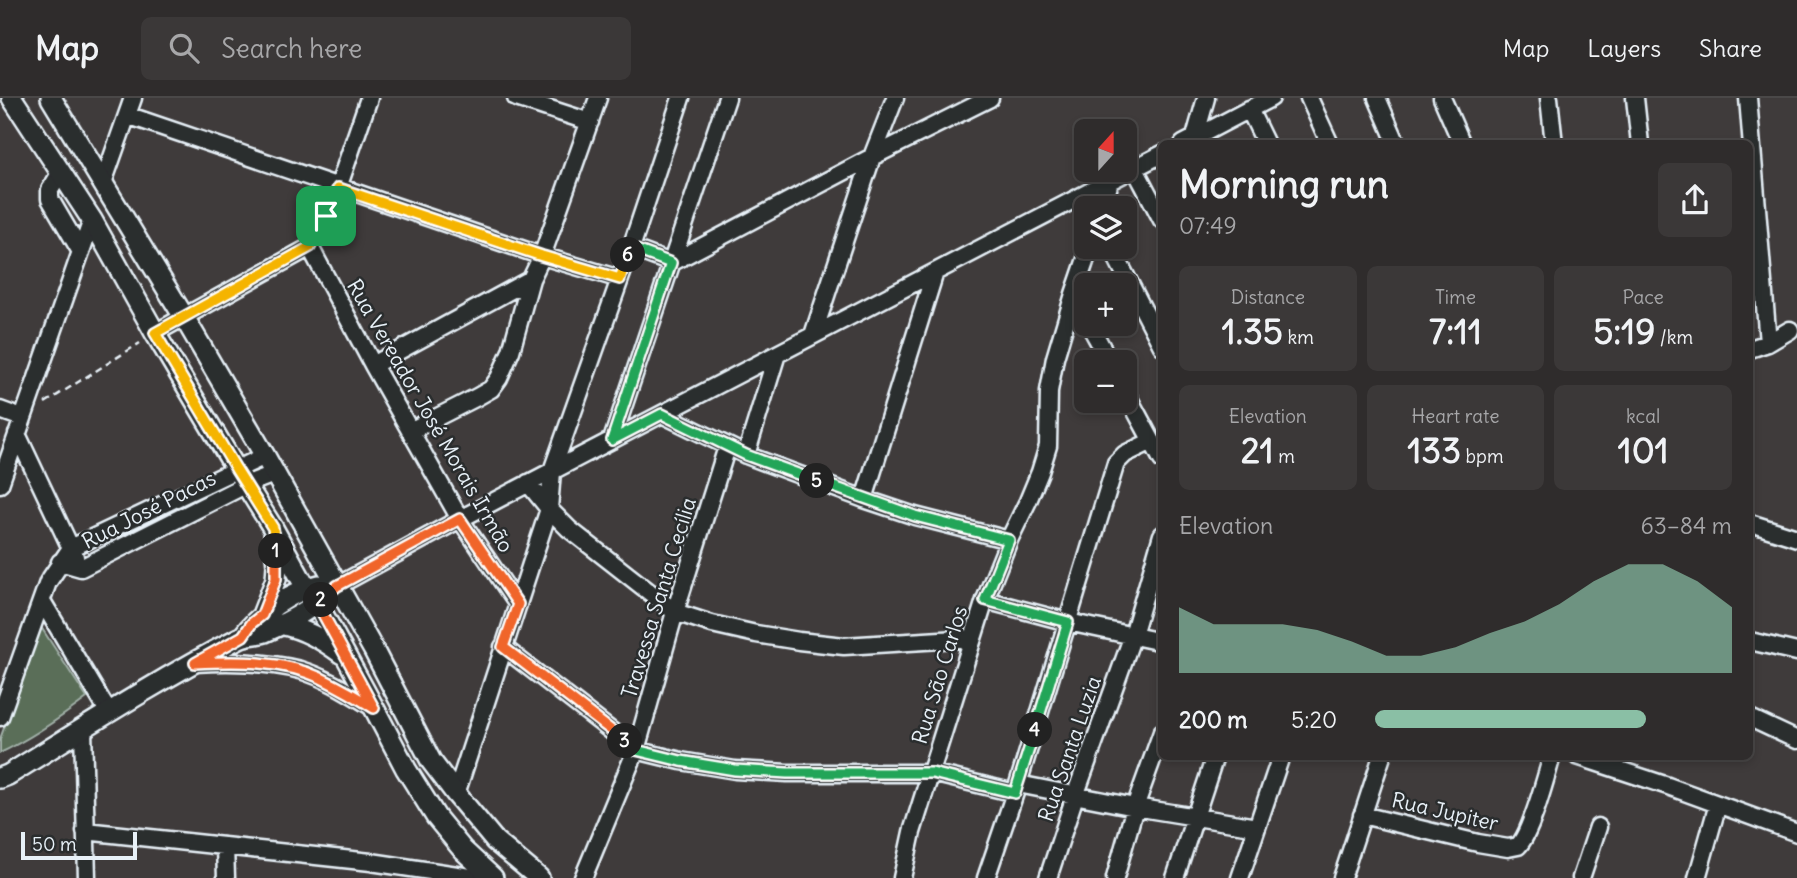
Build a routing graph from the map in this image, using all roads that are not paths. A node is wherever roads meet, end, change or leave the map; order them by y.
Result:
1 (12, 98) edge
2 (51, 98) edge
3 (133, 98) edge
4 (369, 98) edge
5 (516, 98) edge
6 (598, 98) edge
7 (681, 98) edge
8 (727, 98) edge
9 (895, 98) edge
10 (990, 98) edge
11 (1206, 98) edge
12 (1270, 98) edge
13 (1309, 98) edge
14 (1377, 98) edge
15 (1442, 98) edge
16 (1549, 98) edge
17 (1635, 98) edge
18 (1748, 98) edge
19 (1249, 109) junction
20 (127, 115) junction
21 (590, 122) junction
22 (1192, 140) edge
23 (1194, 140) edge
24 (1264, 140) edge
25 (1327, 140) edge
26 (1395, 140) edge
27 (1460, 140) edge
28 (1554, 140) edge
29 (1640, 140) edge
30 (1751, 140) edge
31 (1158, 156) edge
32 (872, 157) junction
33 (1753, 159) edge
34 (1138, 167) edge
35 (61, 172) junction
36 (1138, 175) edge
37 (1108, 182) edge
38 (103, 183) junction
39 (338, 188) junction
40 (1158, 212) edge
41 (92, 220) junction
42 (310, 247) junction
43 (631, 248) junction
44 (81, 252) junction
45 (542, 256) junction
46 (1117, 259) edge
47 (671, 263) junction
48 (935, 272) junction
49 (531, 279) junction
50 (620, 279) junction
51 (1074, 294) edge
52 (184, 317) junction
53 (1790, 330) dead end
54 (155, 333) junction
55 (813, 335) junction
56 (1158, 338) edge
57 (1768, 343) junction
58 (1753, 348) edge
59 (777, 354) junction
60 (373, 365) junction
61 (0, 410) edge
62 (1137, 413) edge
63 (662, 414) junction
64 (20, 426) junction
65 (410, 430) junction
66 (612, 440) junction
67 (1152, 440) junction
68 (727, 447) junction
69 (1158, 452) edge
70 (746, 455) junction
71 (270, 465) junction
72 (552, 471) junction
73 (241, 477) junction
74 (528, 483) junction
75 (0, 484) edge
76 (864, 499) junction
77 (550, 509) junction
78 (460, 519) junction
79 (1753, 524) edge
80 (273, 528) junction
81 (1797, 538) edge
82 (1009, 540) junction
83 (71, 548) junction
84 (1158, 549) edge
85 (60, 562) junction
86 (81, 568) junction
87 (337, 586) junction
88 (312, 596) junction
89 (985, 600) junction
90 (41, 601) junction
91 (518, 604) junction
92 (675, 612) junction
93 (262, 615) junction
94 (1068, 622) junction
95 (280, 625) junction
96 (1133, 635) junction
97 (243, 636) junction
98 (972, 638) junction
99 (1158, 641) edge
100 (1753, 642) edge
101 (503, 647) junction
102 (1797, 652) edge
103 (348, 659) junction
104 (195, 663) junction
105 (374, 708) junction
106 (109, 713) junction
107 (0, 717) edge
108 (1753, 719) edge
109 (83, 729) junction
110 (1797, 740) edge
111 (1158, 743) edge
112 (636, 750) junction
113 (1214, 760) edge
114 (1280, 760) edge
115 (1381, 760) edge
116 (1551, 760) edge
117 (1590, 760) edge
118 (932, 773) junction
119 (0, 778) edge
120 (1017, 788) junction
121 (456, 794) junction
122 (1075, 796) junction
123 (1718, 804) junction
124 (1135, 807) junction
125 (1363, 815) junction
126 (1195, 816) junction
127 (1257, 827) junction
128 (1598, 827) dead end
129 (85, 831) junction
130 (1797, 833) edge
131 (225, 846) junction
132 (372, 870) edge
133 (423, 874) edge
134 (87, 878) edge
135 (226, 878) edge
136 (477, 878) edge
137 (493, 878) edge
138 (539, 878) edge
139 (583, 878) edge
140 (902, 878) edge
141 (986, 878) edge
142 (1048, 878) edge
143 (1115, 878) edge
144 (1175, 878) edge
145 (1240, 878) edge
146 (1342, 878) edge
147 (1581, 878) edge
148 (1697, 878) edge

1 - 35 main road
2 - 38 main road
3 - 20 street
4 - 39 street
5 - 21 street
6 - 21 street
7 - 43 street
8 - 47 street
9 - 32 street
10 - 32 street
11 - 22 street
12 - 19 street
13 - 25 street
14 - 26 street
15 - 27 street
16 - 28 street
17 - 29 street
18 - 30 street
19 - 23 street
19 - 24 street
20 - 38 street
20 - 39 street
21 - 45 street
31 - 34 street
32 - 47 street
32 - 55 street
33 - 57 street
35 - 41 main road
35 - 44 street
36 - 40 street
37 - 48 street
38 - 52 main road
39 - 42 street
39 - 45 street
41 - 44 street
41 - 54 main road
42 - 52 street
42 - 60 street, Rua Vereador José Morais Irmão
43 - 47 street
43 - 50 street
44 - 64 street
45 - 49 street
45 - 50 street
46 - 56 street
47 - 66 street
48 - 55 street
48 - 76 street
49 - 60 street
49 - 65 street
50 - 72 street
51 - 82 street, Rua São Carlos
52 - 54 street
52 - 71 main road
53 - 57 street
54 - 73 main road
55 - 59 street
57 - 58 street
59 - 63 street
59 - 70 street
60 - 65 street, Rua Vereador José Morais Irmão
61 - 64 street
62 - 67 street
63 - 66 street
63 - 68 street
64 - 75 street
64 - 83 street, Rua José Pacas
65 - 78 street, Rua Vereador José Morais Irmão
66 - 72 street
67 - 69 street
67 - 94 street
68 - 70 street
68 - 92 street, Travessa Santa Cecília
70 - 76 street
71 - 73 street, Rua José Pacas
71 - 87 main road
72 - 74 street
72 - 77 street
73 - 80 main road
73 - 83 street, Rua José Pacas
73 - 86 street, Rua José Pacas
74 - 77 street
74 - 78 street
76 - 82 street
77 - 91 street
77 - 92 street
78 - 87 street
78 - 91 street, Rua Vereador José Morais Irmão
79 - 81 street
80 - 88 main road
80 - 93 main road
82 - 89 street, Rua São Carlos
83 - 85 street, Rua José Pacas
83 - 86 street, Rua José Pacas
84 - 96 street, Rua Santa Luzia
85 - 86 street, Rua José Pacas
85 - 90 street
87 - 88 main road
87 - 121 main road
88 - 93 main road
88 - 95 main road
88 - 103 main road
89 - 94 street
89 - 98 street, Rua São Carlos
90 - 106 street
90 - 107 street
91 - 101 street
92 - 98 street
92 - 112 street, Travessa Santa Cecília
93 - 97 main road
94 - 96 street
94 - 120 street
95 - 97 main road
95 - 103 main road
96 - 99 street
96 - 122 street, Rua Santa Luzia
97 - 104 main road
98 - 118 street, Rua São Carlos
100 - 102 street
101 - 112 street
101 - 121 street
103 - 105 main road
104 - 105 street
104 - 106 main road
105 - 137 main road
106 - 109 main road
108 - 110 street
109 - 119 main road
109 - 129 street
111 - 124 street
112 - 118 street
112 - 139 street, Travessa Santa Cecília
113 - 126 street
114 - 127 street
115 - 125 street
116 - 125 street, Rua Jupiter
117 - 123 street
118 - 120 street
118 - 140 street, Rua São Carlos
120 - 122 street
120 - 141 street
121 - 138 main road
122 - 124 street
122 - 142 street, Rua Santa Luzia
123 - 130 street
123 - 148 street
124 - 126 street
124 - 143 street
125 - 146 street
126 - 127 street
126 - 144 street
127 - 145 street
128 - 147 street
129 - 131 street
129 - 134 street
131 - 132 street
131 - 135 street
132 - 133 street
133 - 136 street

